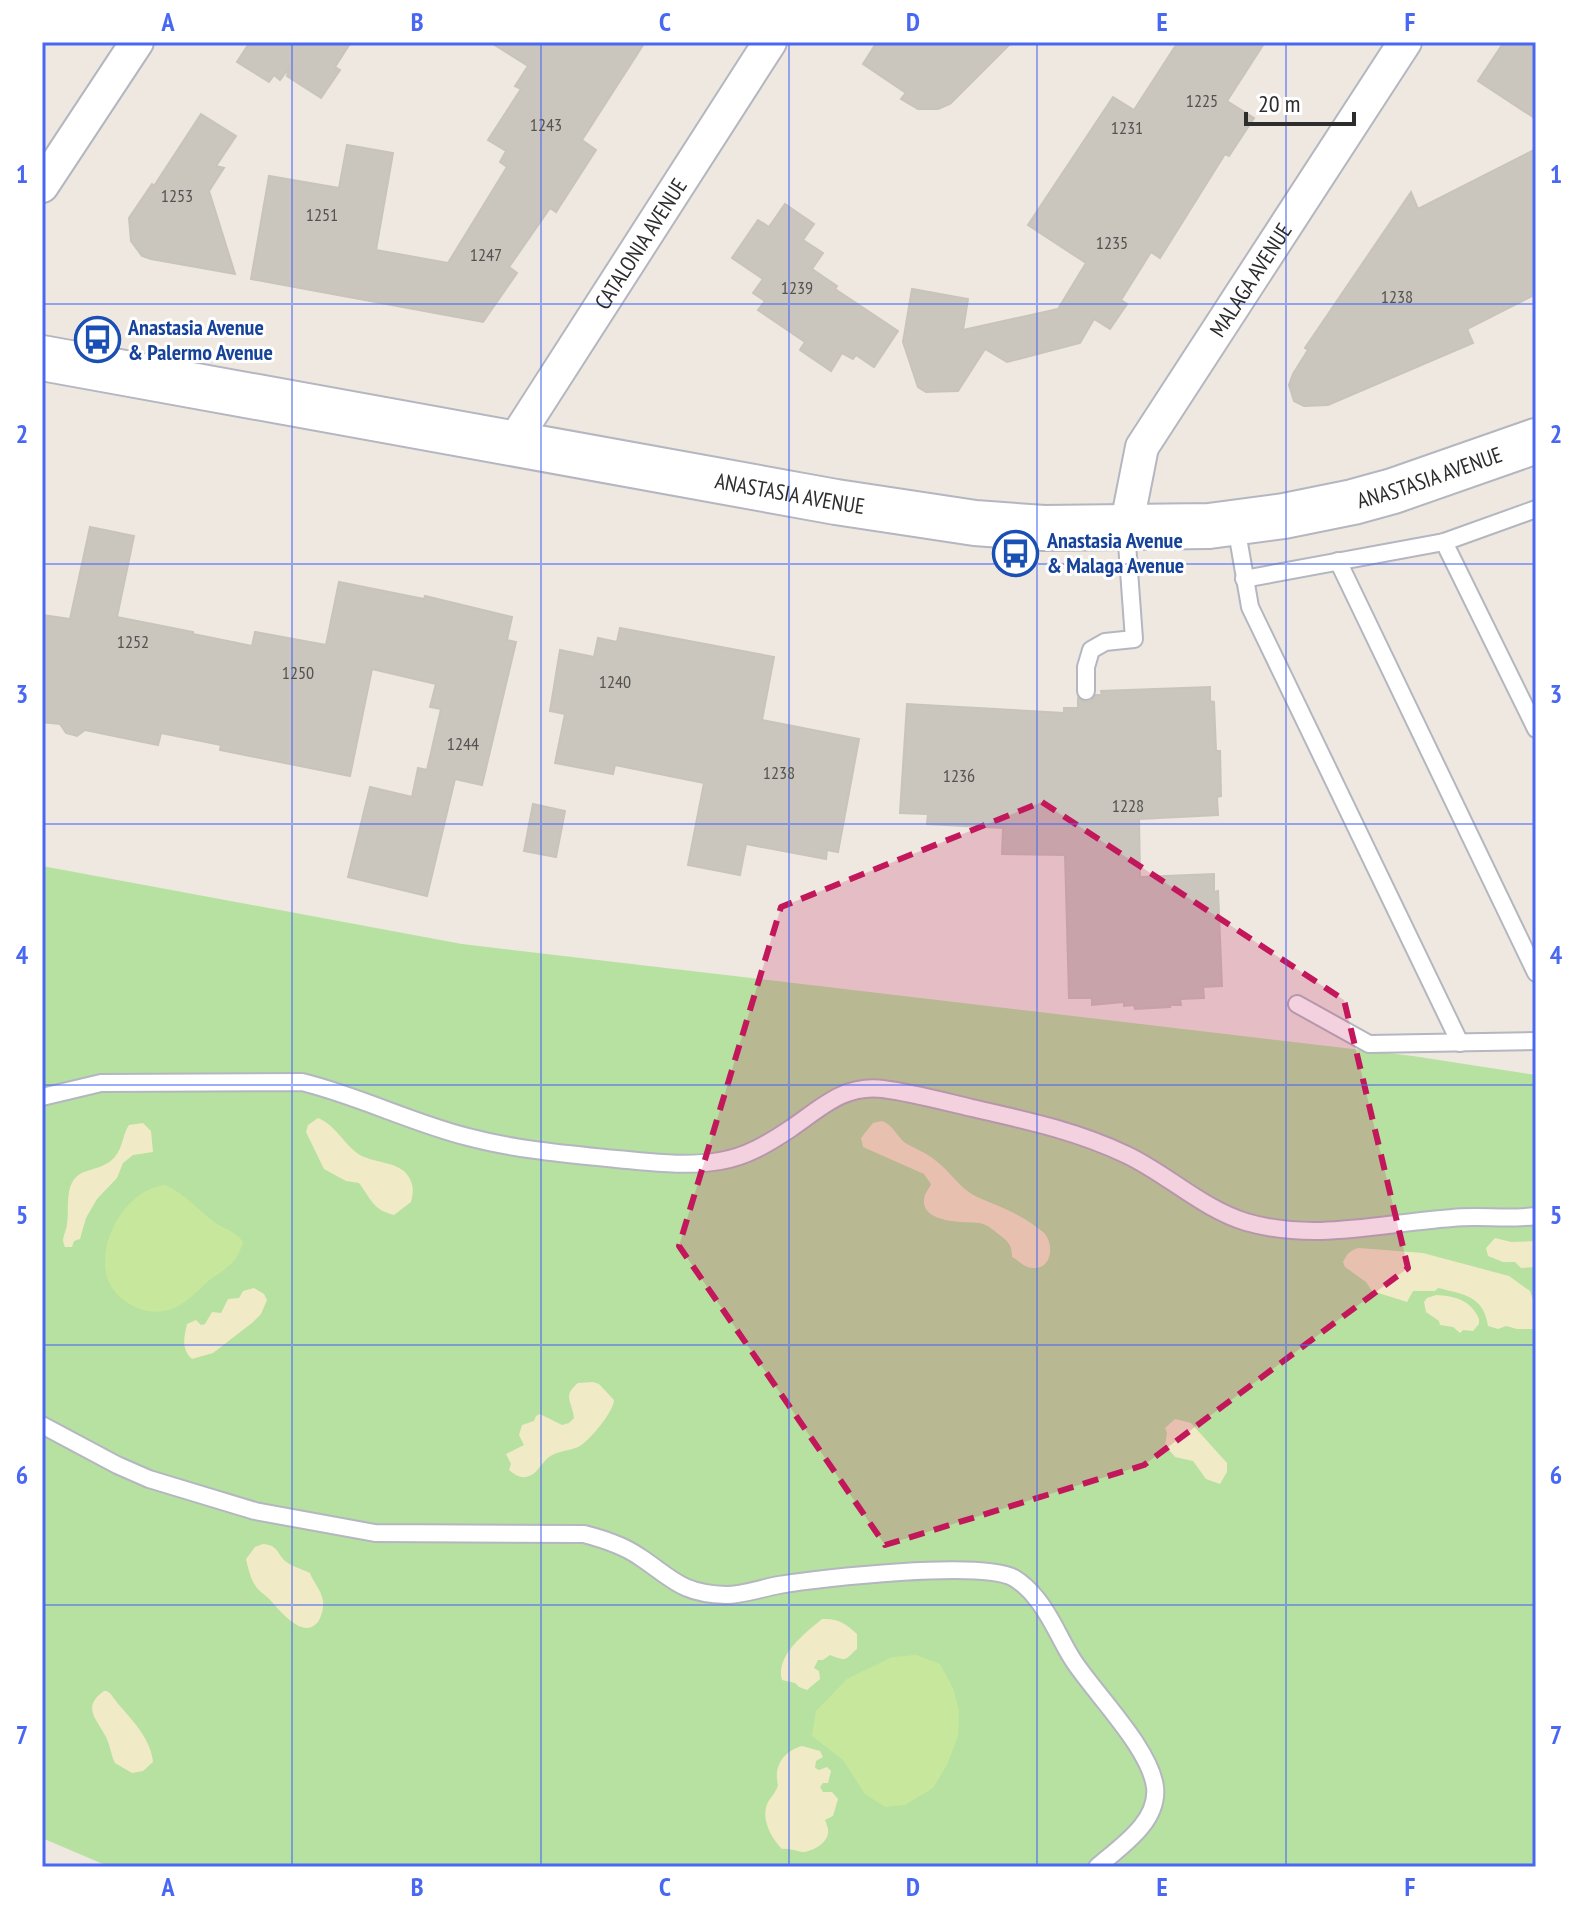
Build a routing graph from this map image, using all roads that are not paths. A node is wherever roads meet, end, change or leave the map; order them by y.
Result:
1 (137, 42) edge
2 (770, 42) edge
3 (1405, 42) edge
4 (42, 186) edge
5 (42, 358) edge
6 (1536, 441) edge
7 (512, 444) junction
8 (1536, 509) edge
9 (1235, 523) junction
10 (1126, 528) junction
11 (1444, 542) junction
12 (1338, 561) junction
13 (1244, 579) junction
14 (1086, 691) dead end
15 (1536, 729) edge
16 (1536, 973) edge
17 (1297, 1004) dead end
18 (1536, 1041) edge
19 (1460, 1043) junction
20 (42, 1097) edge
21 (1536, 1216) edge
22 (42, 1425) edge
23 (1097, 1867) edge

1 - 4 street
2 - 7 street, CATALONIA AVENUE
3 - 10 street, MALAGA AVENUE
5 - 7 street, ANASTASIA AVENUE
6 - 9 street, ANASTASIA AVENUE
7 - 10 street, ANASTASIA AVENUE
8 - 11 lane
9 - 10 street, ANASTASIA AVENUE
9 - 13 lane
10 - 14 lane
11 - 12 lane
11 - 15 lane
12 - 13 lane
12 - 16 lane
13 - 19 lane
17 - 19 lane
18 - 19 lane
20 - 21 lane
22 - 23 lane

